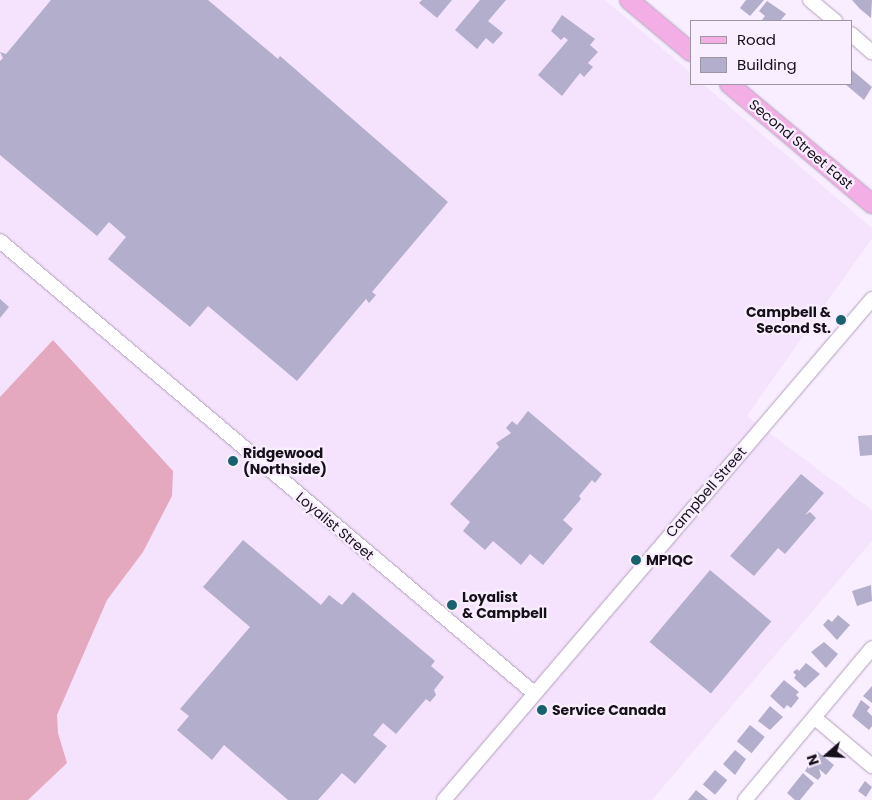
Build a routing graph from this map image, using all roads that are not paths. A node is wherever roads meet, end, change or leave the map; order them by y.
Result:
1 (629, 0) edge
2 (810, 0) edge
3 (834, 20) edge
4 (852, 35) edge
5 (690, 51) edge
6 (872, 52) edge
7 (730, 85) edge
8 (872, 204) edge
9 (0, 241) edge
10 (872, 299) edge
11 (872, 648) edge
12 (534, 693) junction
13 (815, 718) junction
14 (872, 766) edge
15 (444, 800) edge
16 (745, 800) edge

1 - 5 main road
2 - 3 street
4 - 6 street
7 - 8 main road, Second Street East
9 - 12 street, Loyalist Street
10 - 12 street, Campbell Street
11 - 13 street
12 - 15 street, Campbell Street
13 - 14 street
13 - 16 street

